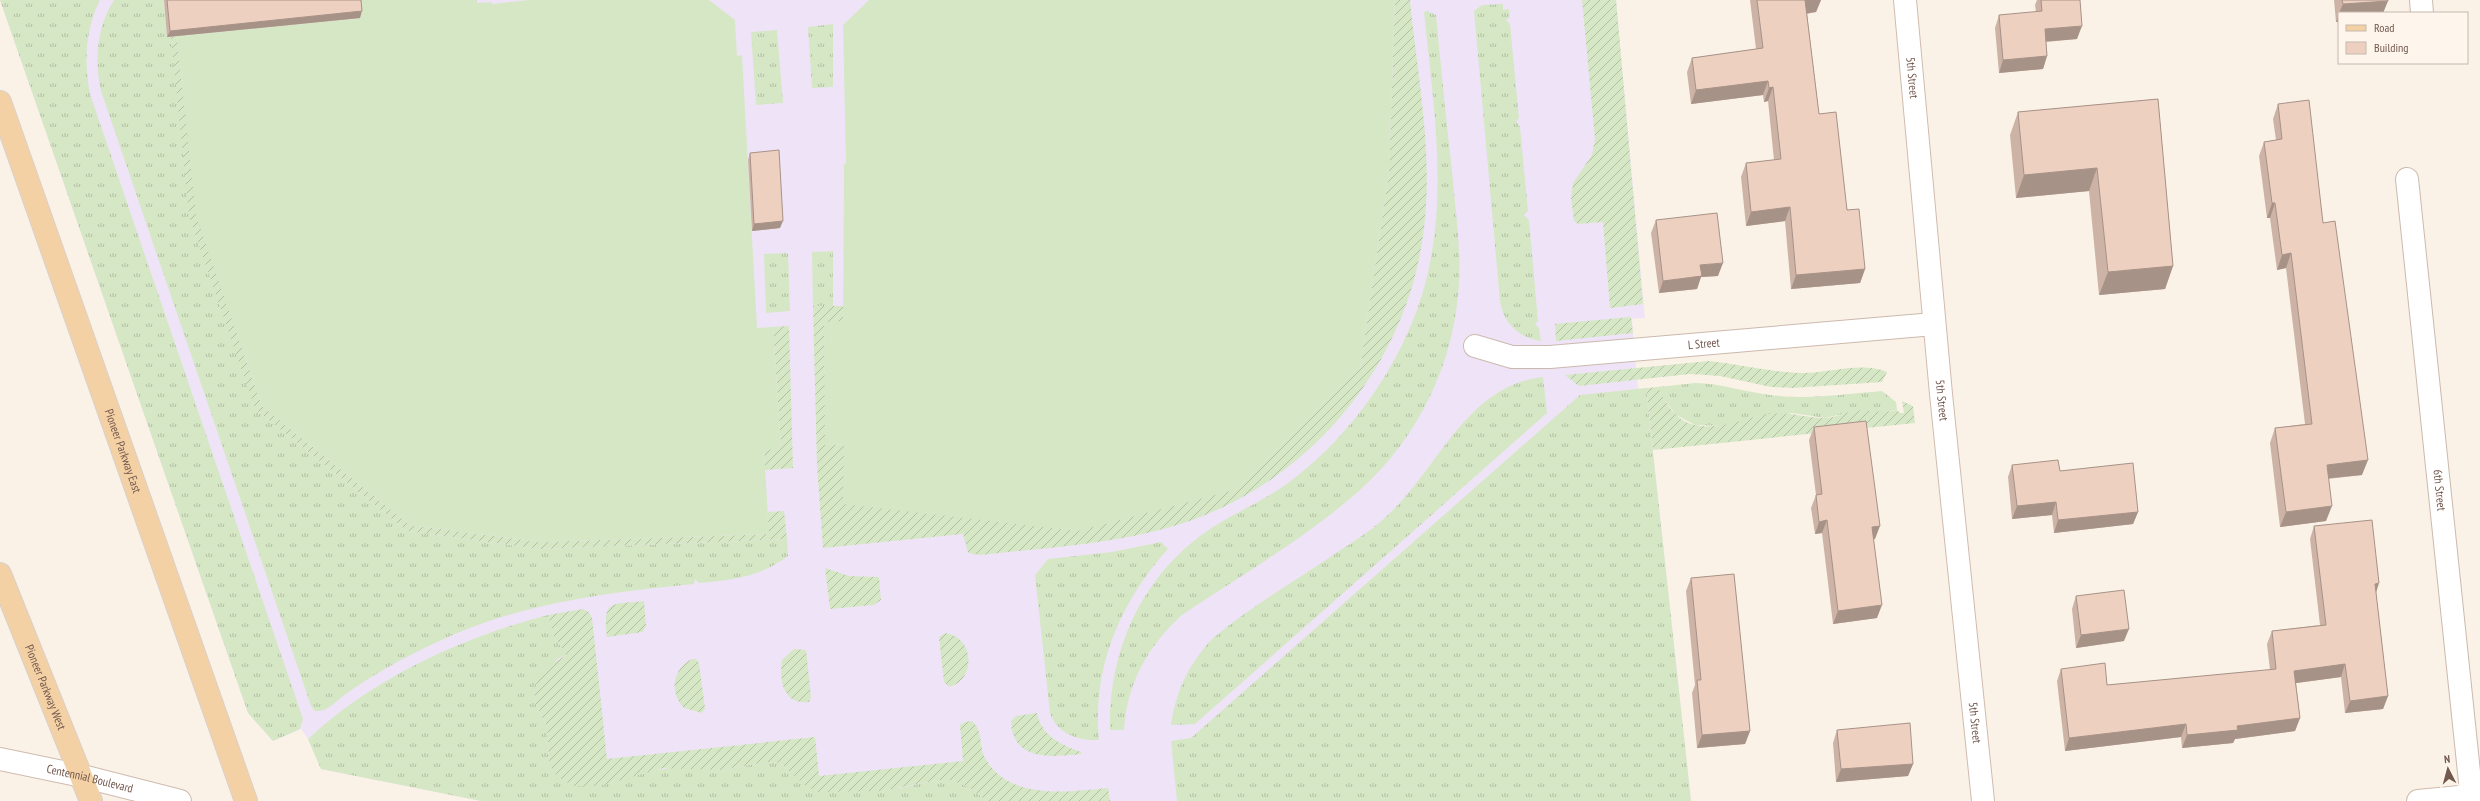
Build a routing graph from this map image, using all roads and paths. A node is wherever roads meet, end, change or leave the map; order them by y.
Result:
1 (1905, 0) edge
2 (2421, 0) edge
3 (2422, 12) edge
4 (0, 102) edge
5 (2407, 179) dead end
6 (1934, 324) junction
7 (1475, 346) dead end
8 (0, 574) edge
9 (0, 759) edge
10 (82, 776) junction
11 (2475, 797) edge
12 (90, 801) edge
13 (180, 801) edge
14 (246, 801) edge
15 (1983, 801) edge
16 (2418, 801) edge

1 - 6 street, 5th Street
2 - 3 street
4 - 14 main road, Pioneer Parkway East
5 - 11 street, 6th Street
6 - 7 street, L Street
6 - 15 street, 5th Street
8 - 10 main road, Pioneer Parkway West
9 - 10 street, Centennial Boulevard
10 - 12 main road, Pioneer Parkway West
10 - 13 street, Centennial Boulevard
11 - 16 street

